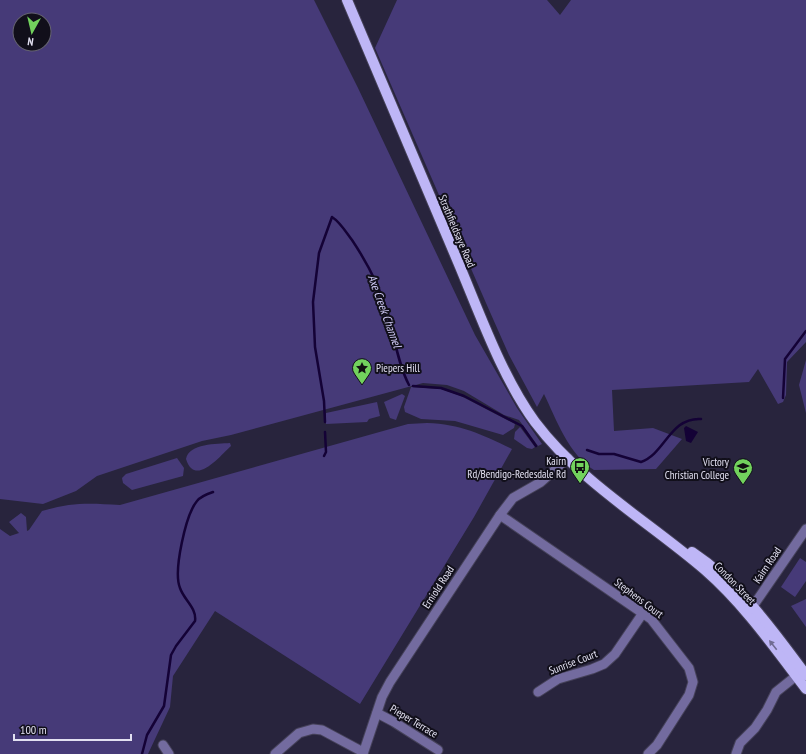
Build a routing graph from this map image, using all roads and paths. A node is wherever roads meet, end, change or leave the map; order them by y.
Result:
1 (347, 0) edge
2 (568, 458) junction
3 (500, 515) junction
4 (806, 529) edge
5 (750, 610) junction
6 (643, 613) junction
7 (801, 676) edge
8 (806, 689) edge
9 (538, 692) dead end
10 (377, 713) junction
11 (163, 745) dead end
12 (438, 750) dead end
13 (363, 753) edge
14 (169, 754) edge
15 (275, 754) edge
16 (648, 754) edge
17 (736, 754) edge

1 - 2 main road, Strathfieldsaye Road
2 - 3 street, Erniold Road
2 - 5 main road, Condon Street
3 - 6 street, Stephens Court
3 - 10 street, Erniold Road
4 - 5 street, Kairn Road
5 - 7 main road, Condon Street
6 - 9 street, Sunrise Court
6 - 16 street, Stephens Court
7 - 8 main road, Condon Street
7 - 17 street
10 - 12 street, Pieper Terrace
10 - 13 street, Erniold Road
11 - 14 street
13 - 15 street

